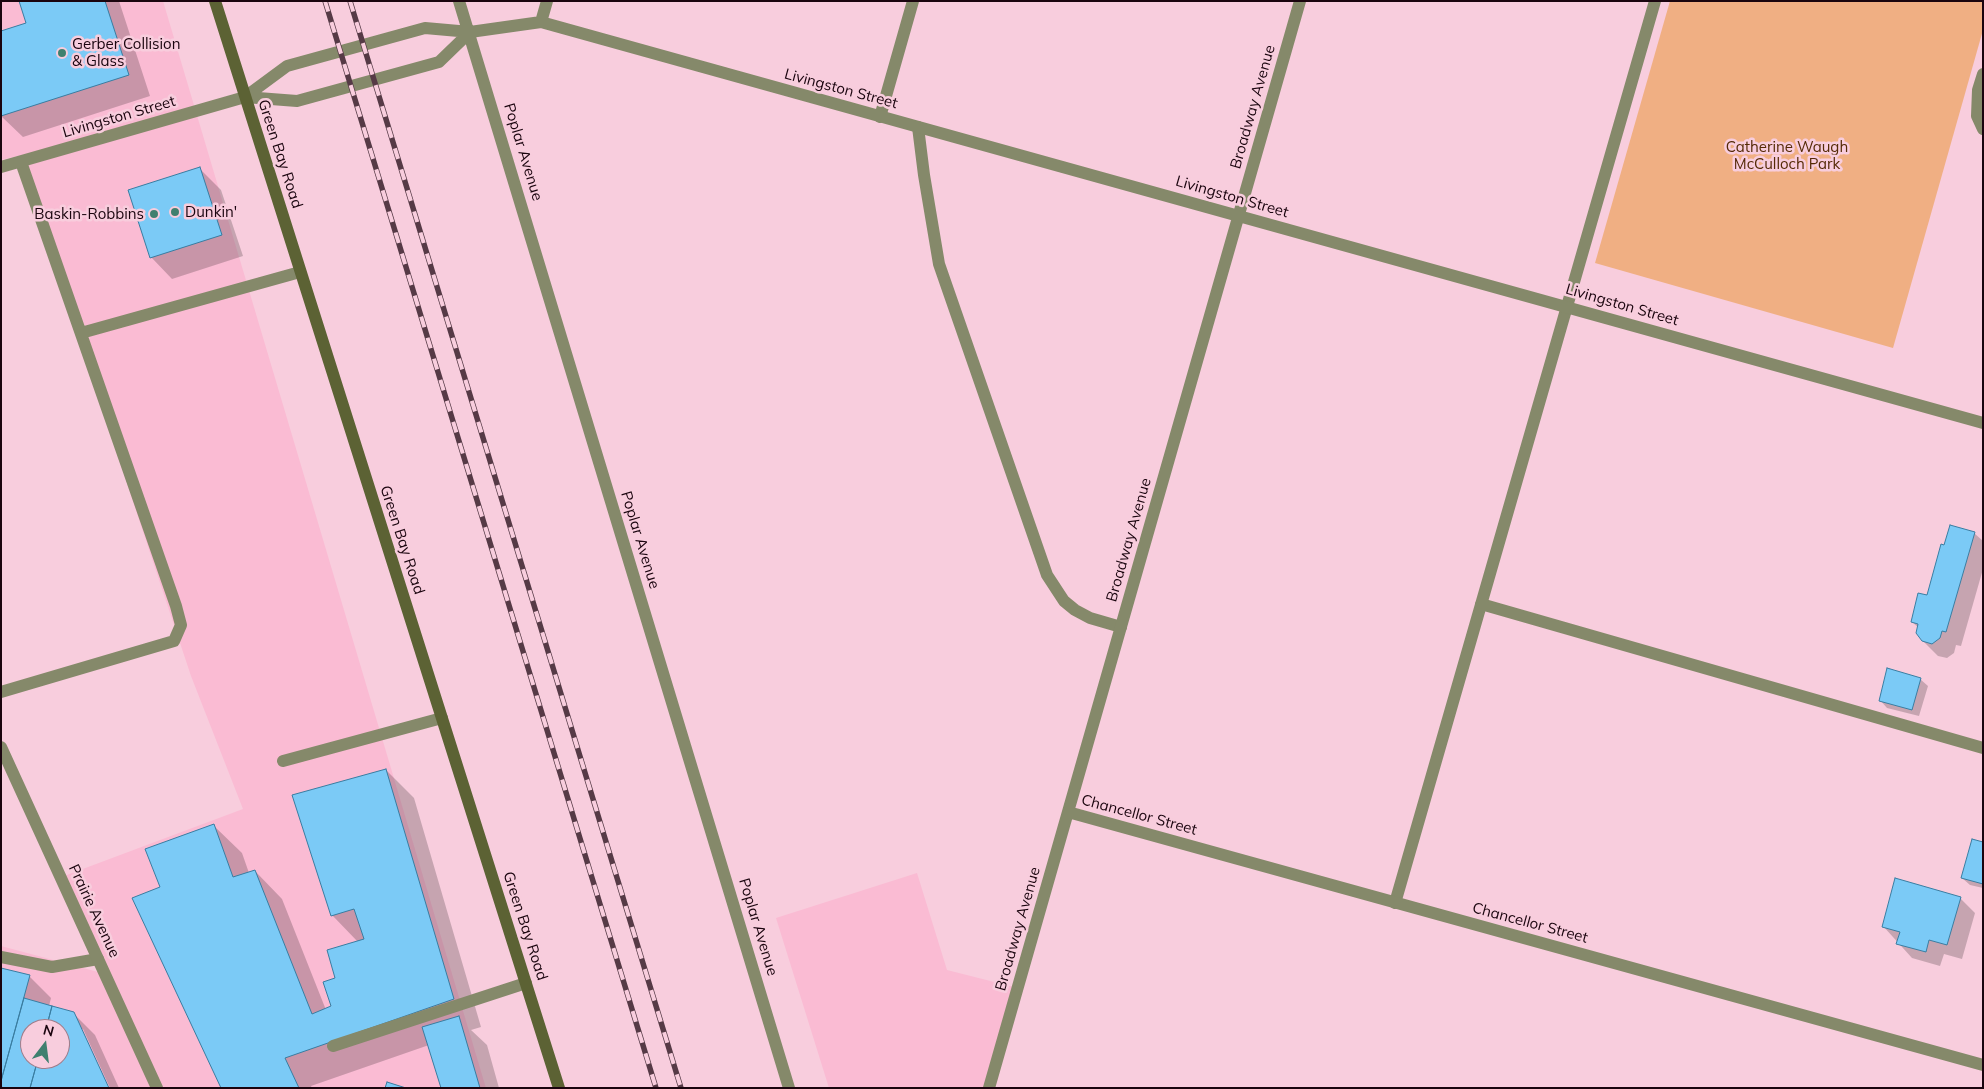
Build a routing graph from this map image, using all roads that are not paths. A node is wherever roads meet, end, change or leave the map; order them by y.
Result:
1 (215, 1) edge
2 (459, 1) edge
3 (547, 1) edge
4 (913, 1) edge
5 (1300, 1) edge
6 (1654, 1) edge
7 (541, 22) junction
8 (470, 32) junction
9 (1983, 74) edge
10 (245, 98) junction
11 (880, 117) junction
12 (918, 127) junction
13 (1983, 129) edge
14 (21, 162) junction
15 (2, 165) edge
16 (1239, 216) junction
17 (300, 272) junction
18 (1566, 306) junction
19 (81, 333) junction
20 (1983, 423) edge
21 (1481, 604) junction
22 (1121, 627) junction
23 (1, 692) edge
24 (442, 718) junction
25 (1, 747) edge
26 (1983, 748) edge
27 (283, 761) dead end
28 (1068, 812) junction
29 (1395, 903) junction
30 (1, 957) edge
31 (98, 959) junction
32 (526, 983) junction
33 (333, 1046) dead end
34 (1983, 1065) edge
35 (157, 1088) edge
36 (559, 1088) edge
37 (789, 1088) edge
38 (989, 1088) edge

1 - 10 main road, Green Bay Road
2 - 8 street, Poplar Avenue
3 - 7 street
4 - 11 street
5 - 16 street, Broadway Avenue
6 - 18 street
7 - 8 street, Livingston Street
7 - 11 street, Livingston Street
8 - 10 street, Livingston Street
8 - 10 street, Livingston Street
8 - 37 street, Poplar Avenue
9 - 13 street
10 - 14 street, Livingston Street
10 - 17 main road, Green Bay Road
11 - 12 street, Livingston Street
12 - 16 street, Livingston Street
12 - 22 street
14 - 15 street, Livingston Street
14 - 19 street
16 - 18 street, Livingston Street
16 - 22 street, Broadway Avenue
17 - 19 street
17 - 24 main road, Green Bay Road
18 - 20 street, Livingston Street
18 - 21 street
19 - 23 street
21 - 26 street
21 - 29 street
22 - 28 street, Broadway Avenue
24 - 27 street
24 - 32 main road, Green Bay Road
25 - 31 street, Prairie Avenue
28 - 29 street, Chancellor Street
28 - 38 street, Broadway Avenue
29 - 34 street, Chancellor Street
30 - 31 street
31 - 35 street, Prairie Avenue
32 - 33 street
32 - 36 main road, Green Bay Road

